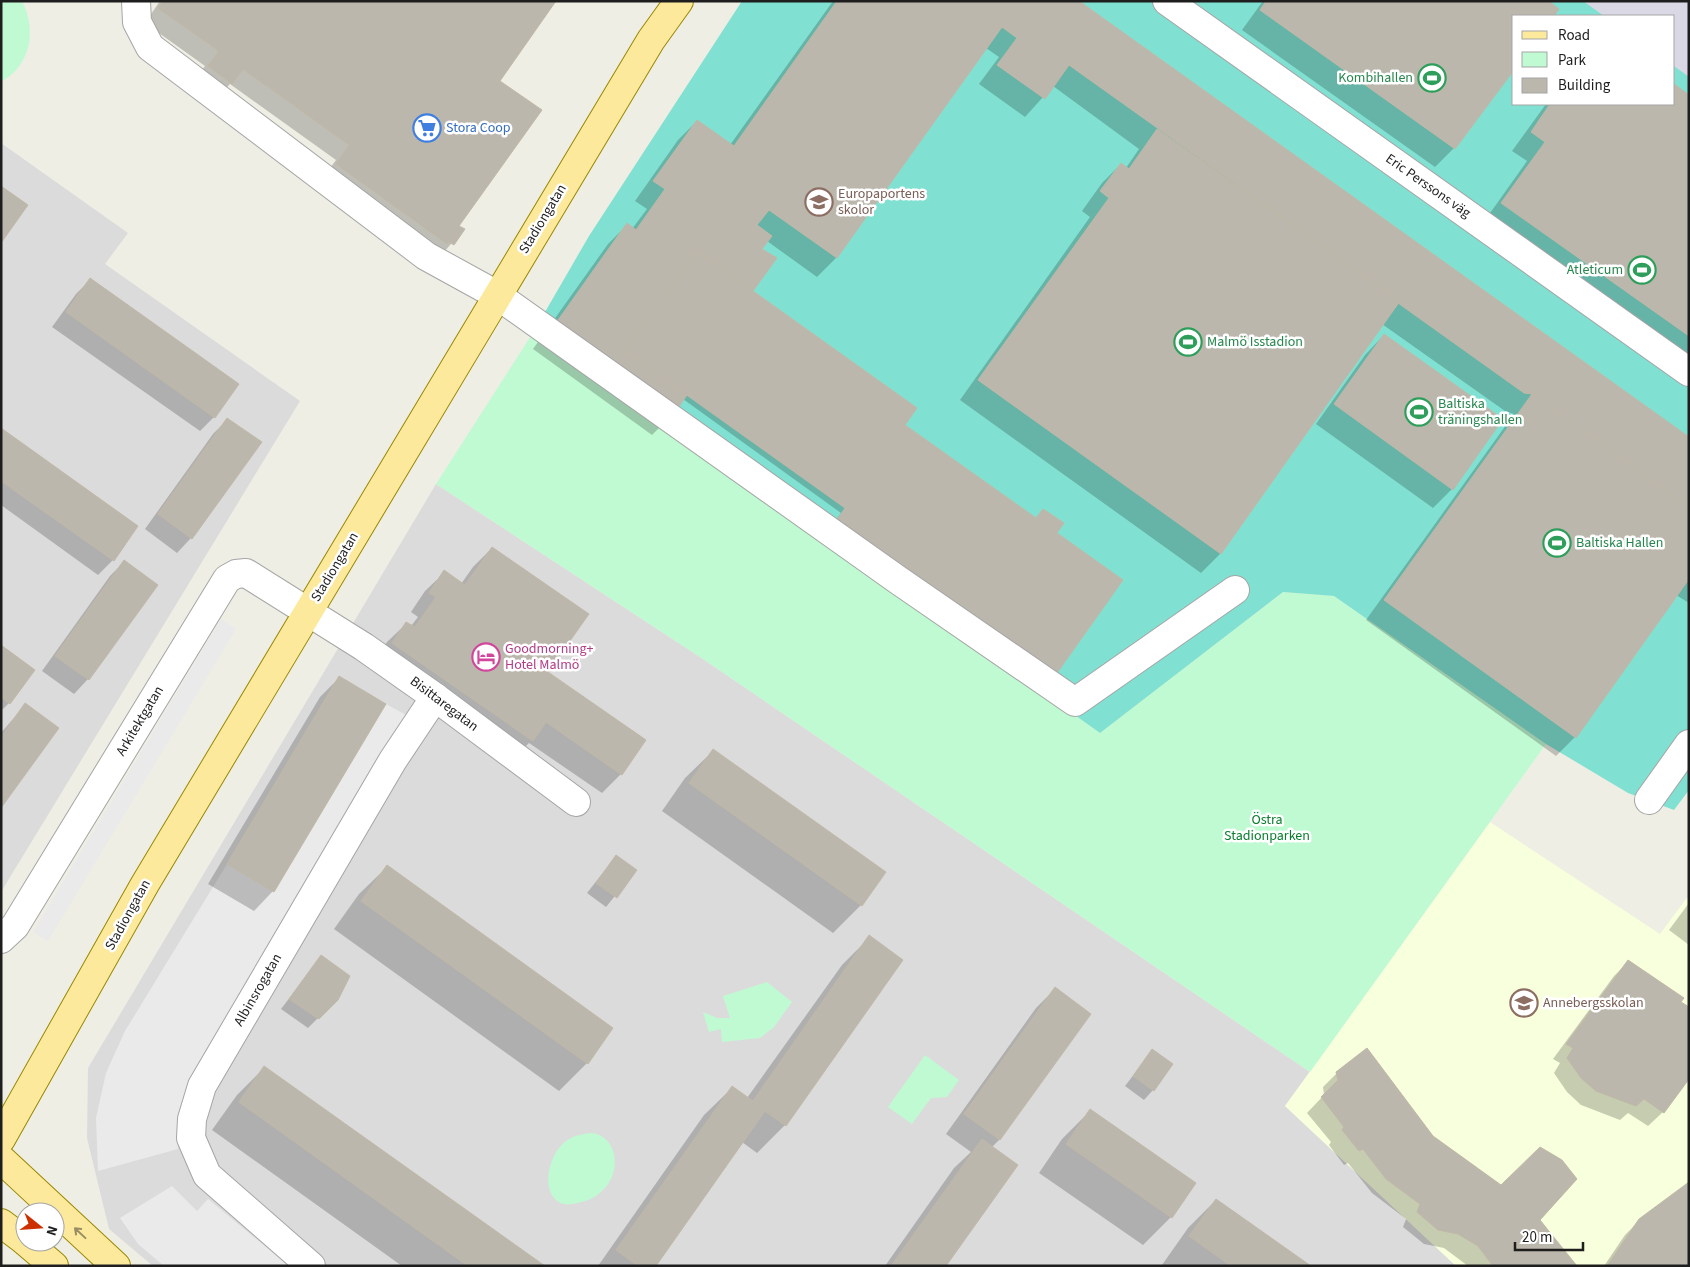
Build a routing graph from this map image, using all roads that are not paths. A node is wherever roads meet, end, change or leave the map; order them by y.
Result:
1 (136, 1) edge
2 (678, 1) edge
3 (1182, 5) edge
4 (497, 295) junction
5 (1689, 372) edge
6 (1236, 590) dead end
7 (307, 612) junction
8 (435, 697) junction
9 (1689, 744) edge
10 (1648, 800) dead end
11 (576, 802) dead end
12 (1, 939) edge
13 (1, 1139) edge
14 (1, 1159) edge
15 (1, 1223) edge
16 (15, 1234) edge
17 (37, 1252) edge
18 (54, 1266) edge
19 (116, 1266) edge
20 (311, 1266) edge

1 - 4 street
2 - 4 main road, Stadiongatan
3 - 5 street, Eric Perssons väg
4 - 6 street
4 - 7 main road, Stadiongatan
7 - 8 street, Bisittaregatan
7 - 12 street, Arkitektgatan
7 - 13 main road, Stadiongatan
8 - 11 street, Bisittaregatan
8 - 20 street, Albinsrogatan
9 - 10 street
19 -> 14 main road
15 - 16 main road
17 - 18 main road

